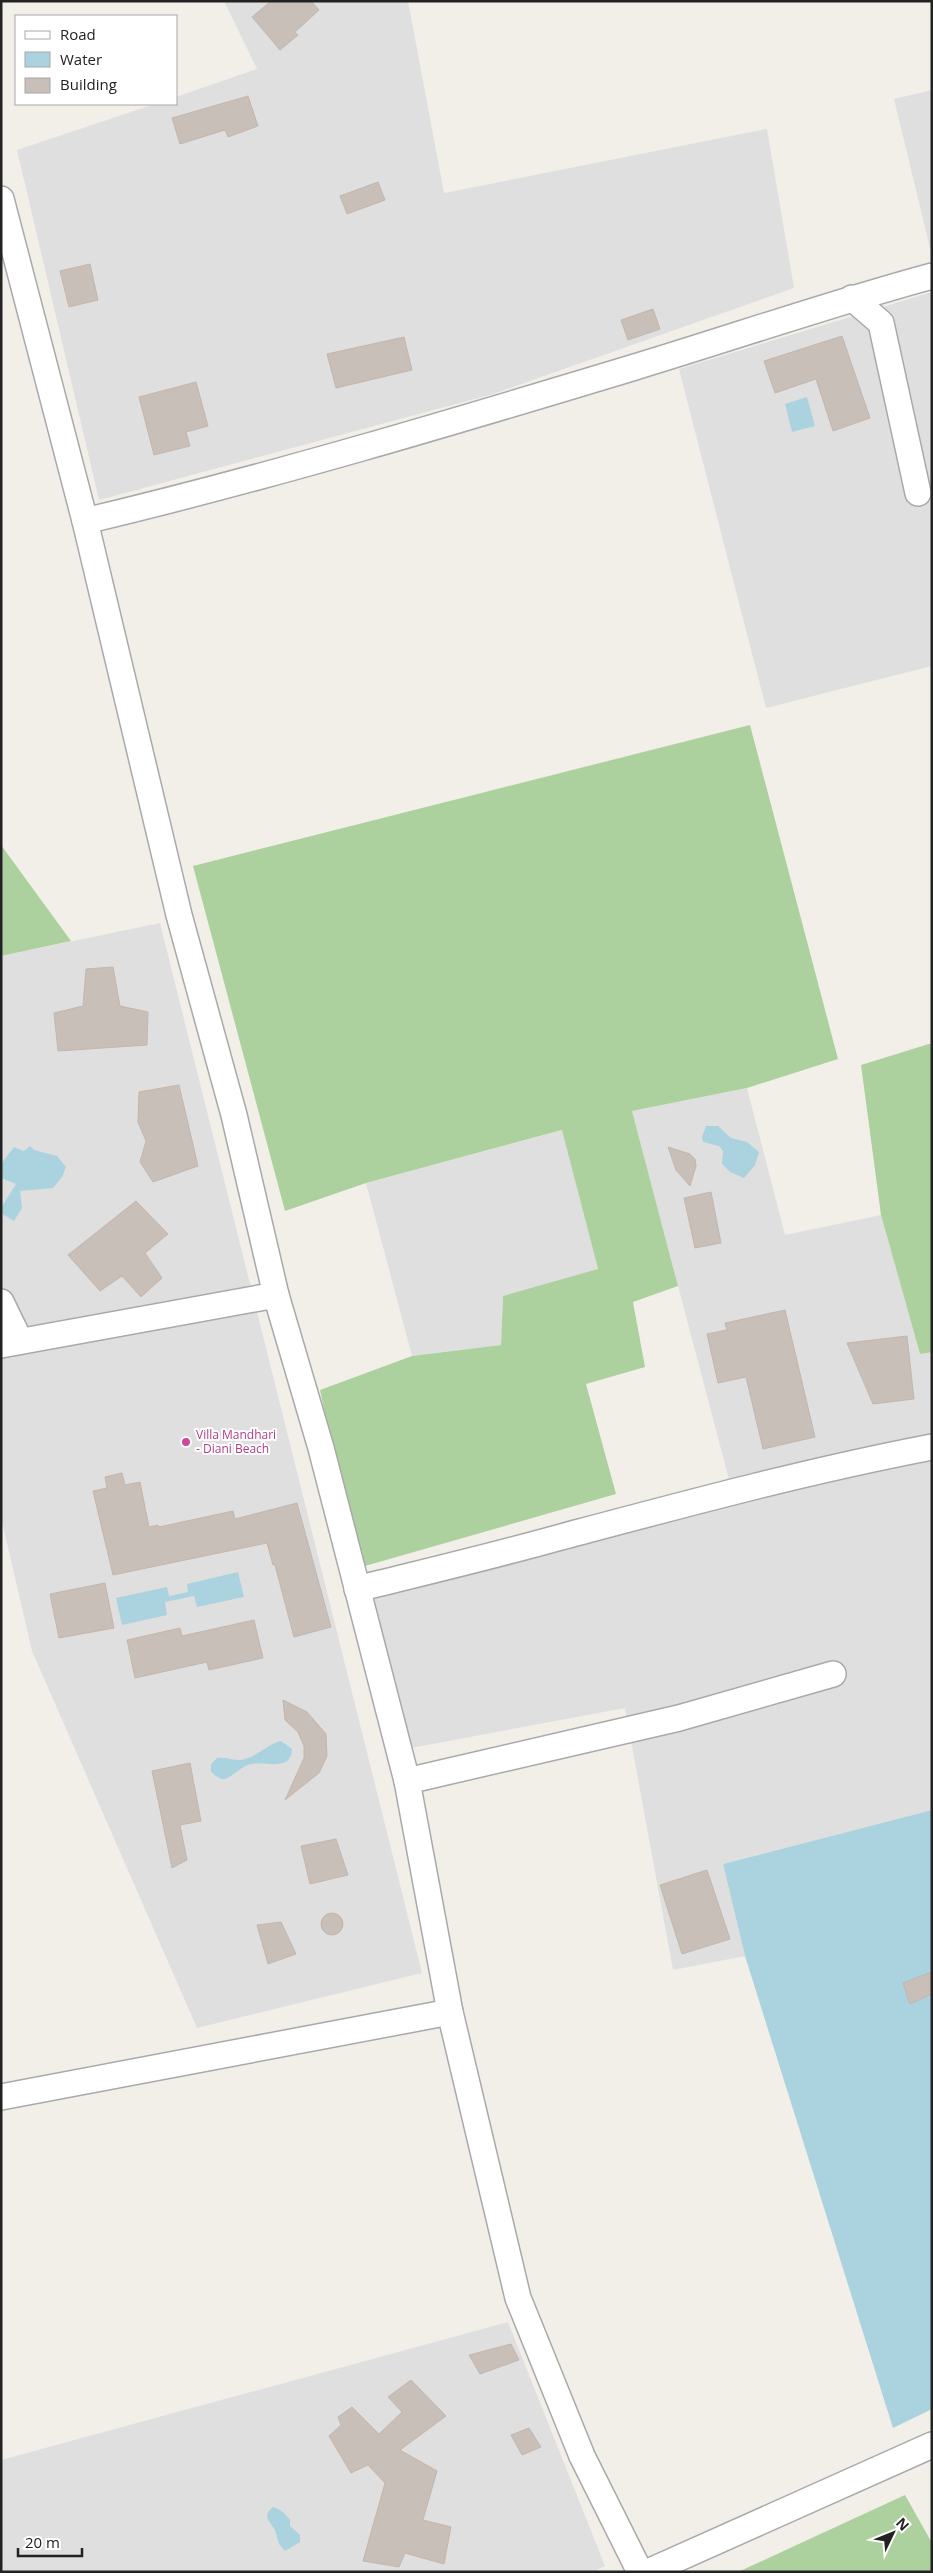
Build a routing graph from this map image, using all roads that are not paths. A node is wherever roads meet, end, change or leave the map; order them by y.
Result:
1 (1, 199) edge
2 (932, 276) edge
3 (852, 298) junction
4 (918, 493) dead end
5 (85, 521) junction
6 (276, 1296) junction
7 (1, 1302) edge
8 (11, 1343) edge
9 (932, 1447) edge
10 (357, 1589) junction
11 (833, 1674) dead end
12 (407, 1781) junction
13 (450, 2012) junction
14 (1, 2097) edge
15 (932, 2445) edge
16 (640, 2572) edge
17 (648, 2572) edge

1 - 5 street
2 - 3 street
3 - 4 street
3 - 5 street
5 - 6 street
6 - 8 street
6 - 10 street
7 - 8 street
9 - 10 street
10 - 12 street
11 - 12 street
12 - 13 street
13 - 14 street
13 - 16 street
15 - 17 street

